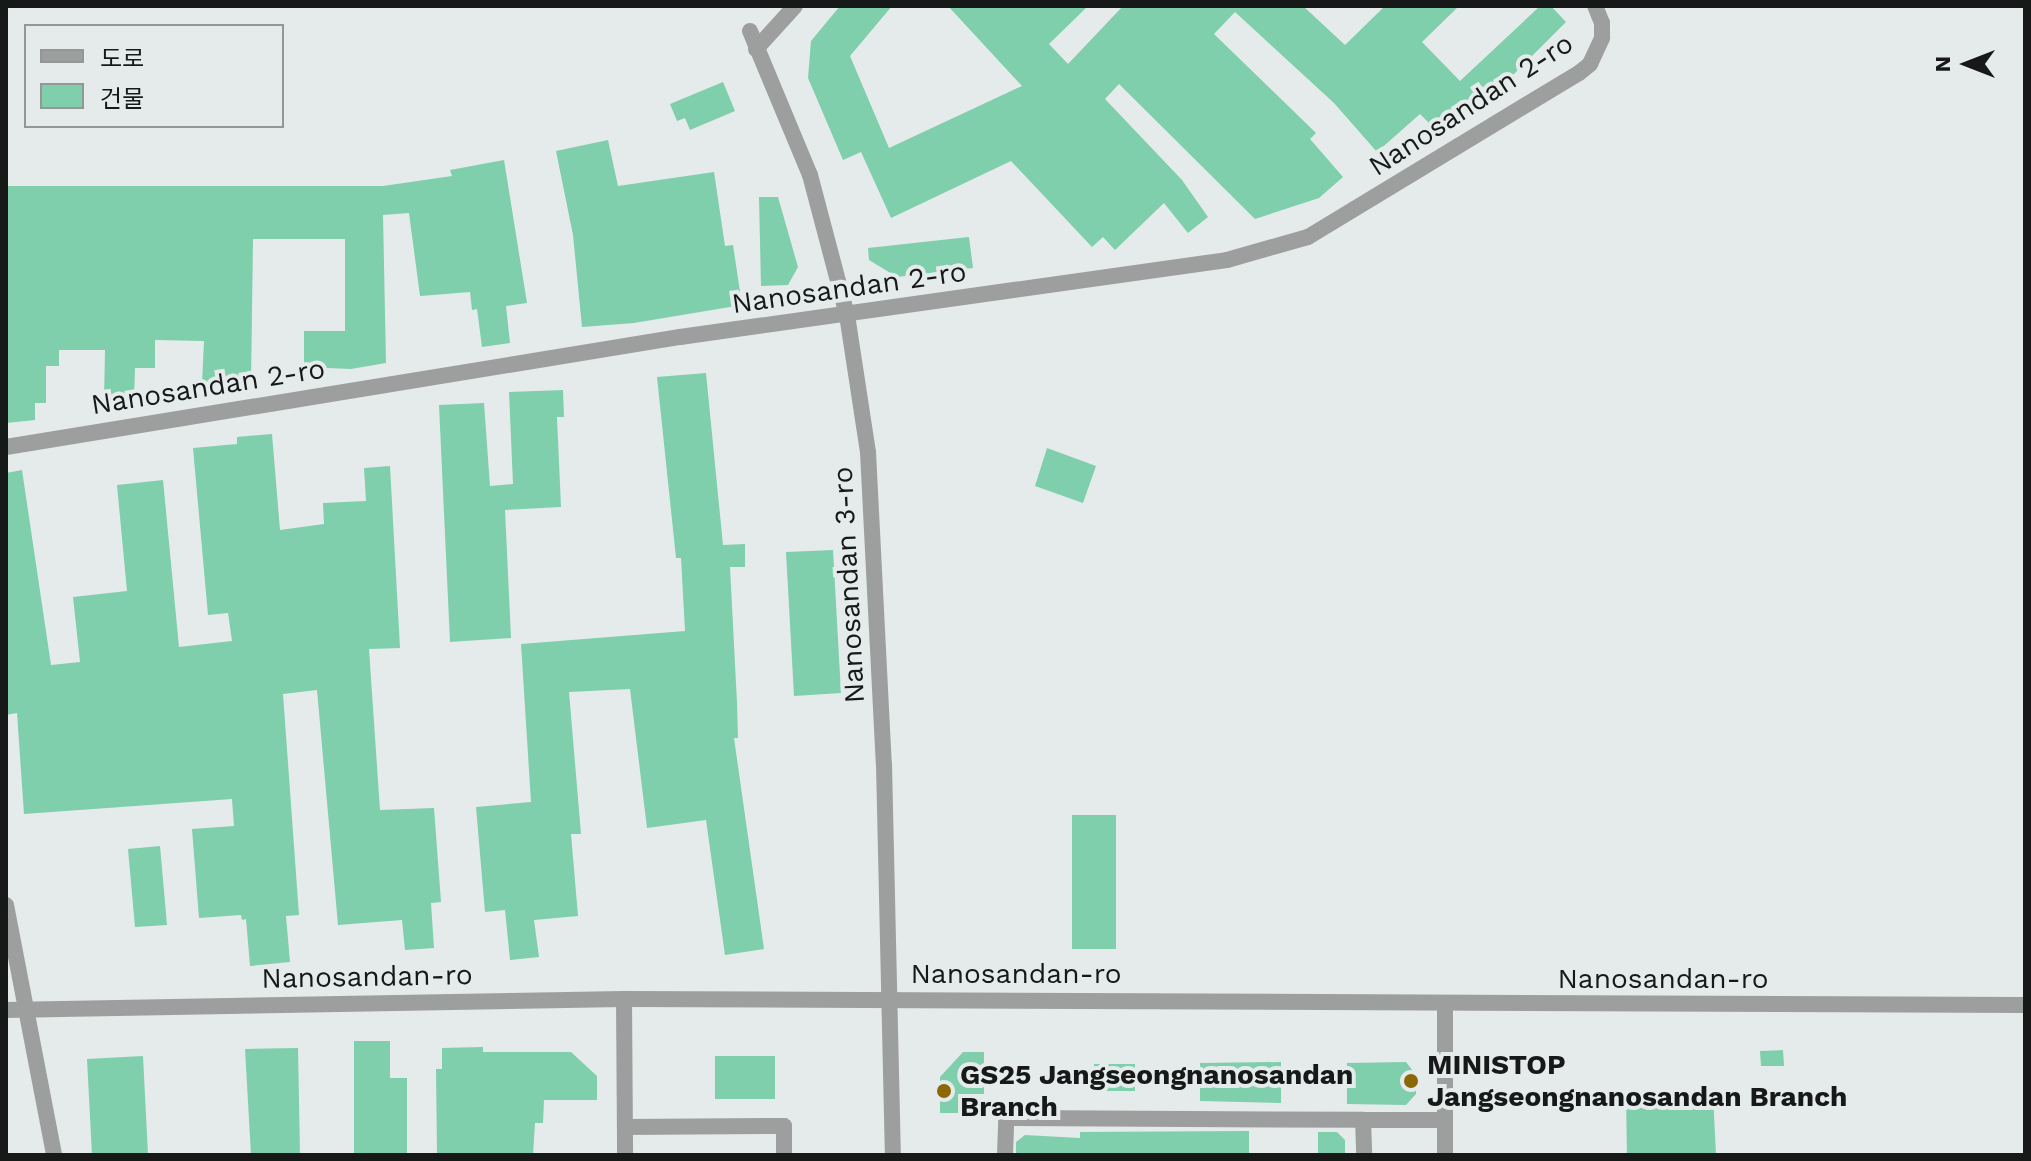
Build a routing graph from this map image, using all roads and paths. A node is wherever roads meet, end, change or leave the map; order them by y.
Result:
1 (795, 6) edge
2 (1595, 6) edge
3 (750, 31) dead end
4 (756, 49) junction
5 (847, 315) junction
6 (6, 447) edge
7 (6, 905) edge
8 (624, 999) junction
9 (890, 999) junction
10 (1445, 1004) junction
11 (2025, 1005) edge
12 (23, 1009) junction
13 (6, 1010) edge
14 (1363, 1120) junction
15 (1444, 1120) junction
16 (625, 1127) junction
17 (54, 1155) edge
18 (625, 1155) edge
19 (784, 1155) edge
20 (893, 1155) edge
21 (1005, 1155) edge
22 (1364, 1155) edge
23 (1445, 1155) edge

1 - 4 street
2 - 5 street, Nanosandan 2-ro
3 - 4 street, Nanosandan 3-ro
4 - 5 street, Nanosandan 3-ro
5 - 6 street, Nanosandan 2-ro
5 - 9 street, Nanosandan 3-ro
7 - 12 street
8 - 9 street, Nanosandan-ro
8 - 12 street, Nanosandan-ro
8 - 16 street
9 - 10 street, Nanosandan-ro
9 - 20 street, Nanosandan 3-ro
10 - 11 street, Nanosandan-ro
10 - 15 street
12 - 13 street, Nanosandan-ro
12 - 17 street
14 - 15 street
14 - 21 street
14 - 22 street
15 - 23 street
16 - 18 street
16 - 19 street

